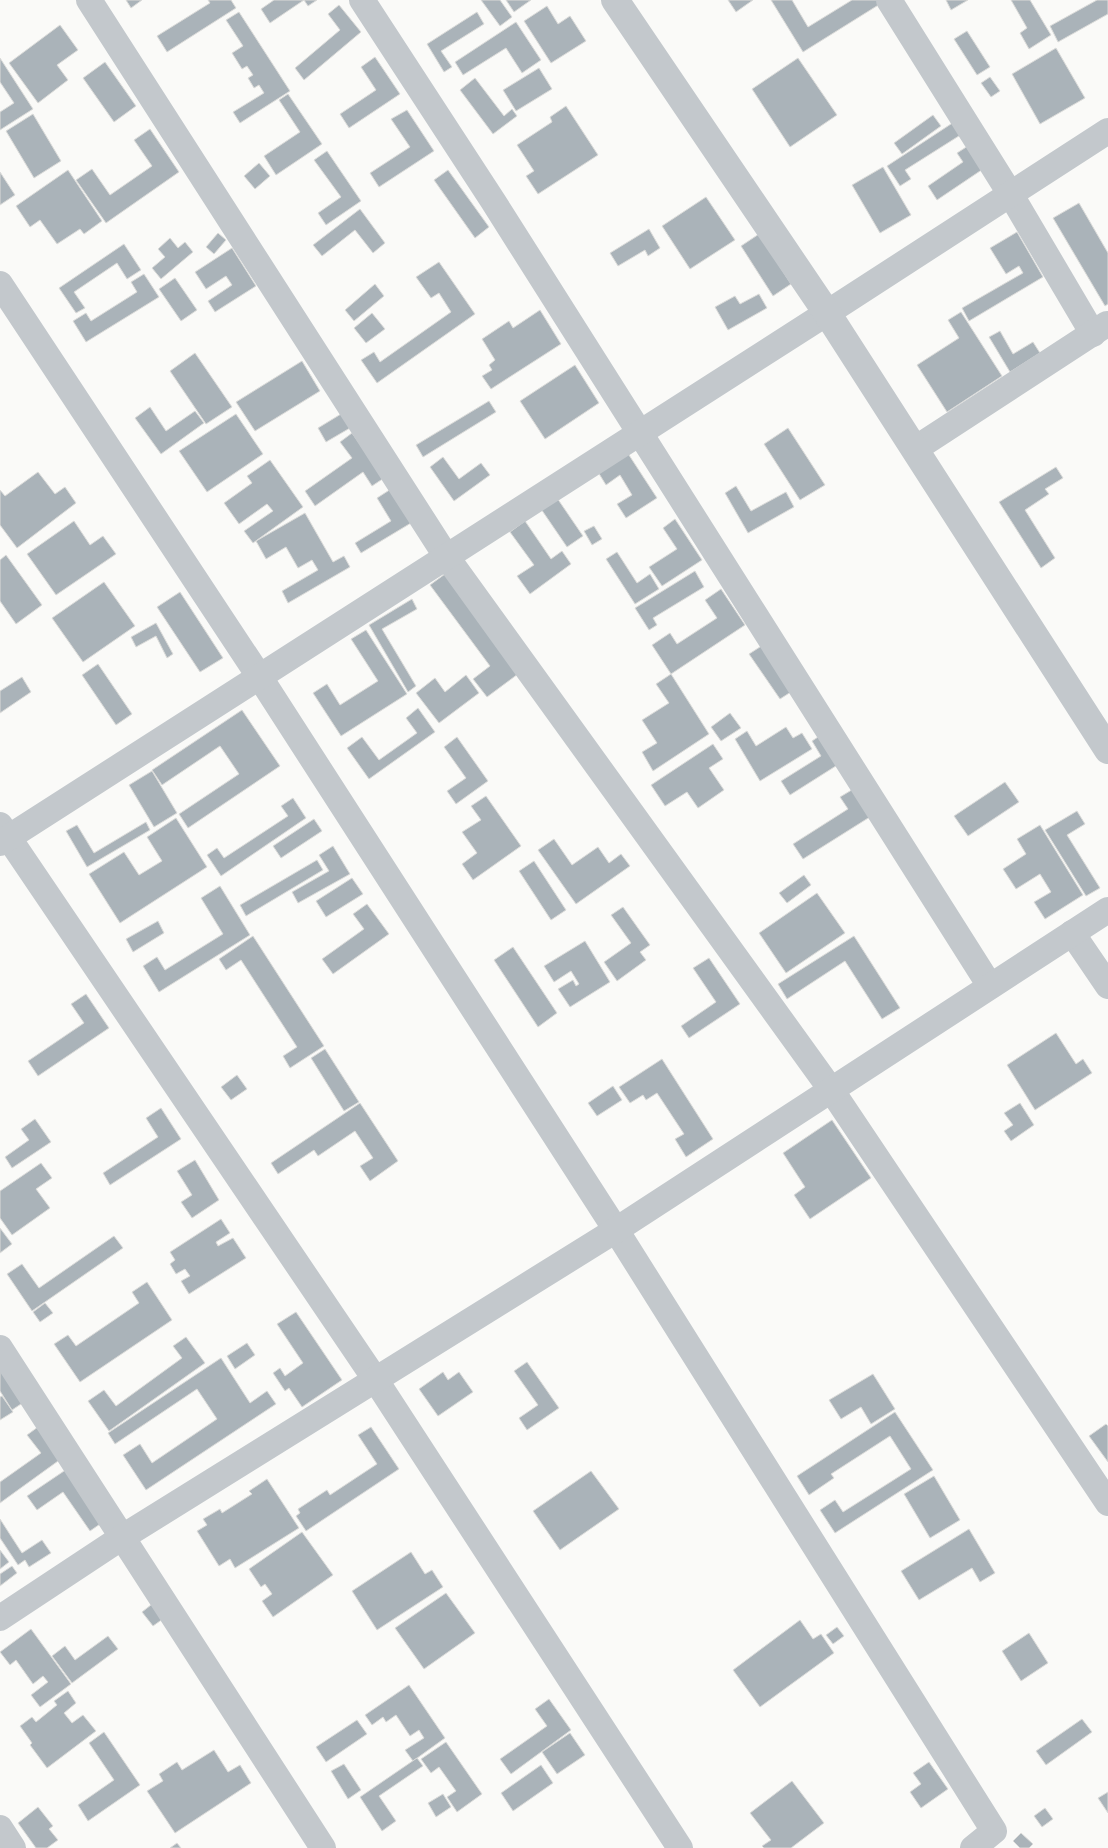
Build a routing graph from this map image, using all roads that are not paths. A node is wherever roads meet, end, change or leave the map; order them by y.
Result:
1 (89, 0) edge
2 (362, 0) edge
3 (615, 0) edge
4 (889, 0) edge
5 (1108, 131) edge
6 (1011, 196) junction
7 (0, 284) edge
8 (827, 314) junction
9 (1100, 329) edge
10 (639, 433) junction
11 (916, 449) junction
12 (446, 556) junction
13 (259, 676) junction
14 (1108, 750) edge
15 (3, 835) edge
16 (1108, 910) edge
17 (1072, 933) junction
18 (990, 986) junction
19 (1108, 986) edge
20 (832, 1090) junction
21 (616, 1230) junction
22 (0, 1348) edge
23 (376, 1378) junction
24 (1108, 1503) edge
25 (122, 1538) junction
26 (0, 1618) edge
27 (0, 1828) edge
28 (13, 1848) edge
29 (323, 1848) edge
30 (680, 1848) edge
31 (973, 1848) edge

1 - 12 street
2 - 10 street
3 - 8 street
4 - 6 street
5 - 6 street
6 - 8 street
6 - 9 street
7 - 13 street
8 - 10 street
8 - 11 street
9 - 11 street
10 - 12 street
10 - 18 street
11 - 14 street
12 - 13 street
12 - 20 street
13 - 15 street
13 - 21 street
15 - 23 street
16 - 17 street
17 - 18 street
17 - 19 street
18 - 20 street
20 - 21 street
20 - 24 street
21 - 23 street
21 - 31 street
22 - 25 street
23 - 25 street
23 - 30 street
25 - 26 street
25 - 29 street
27 - 28 street

